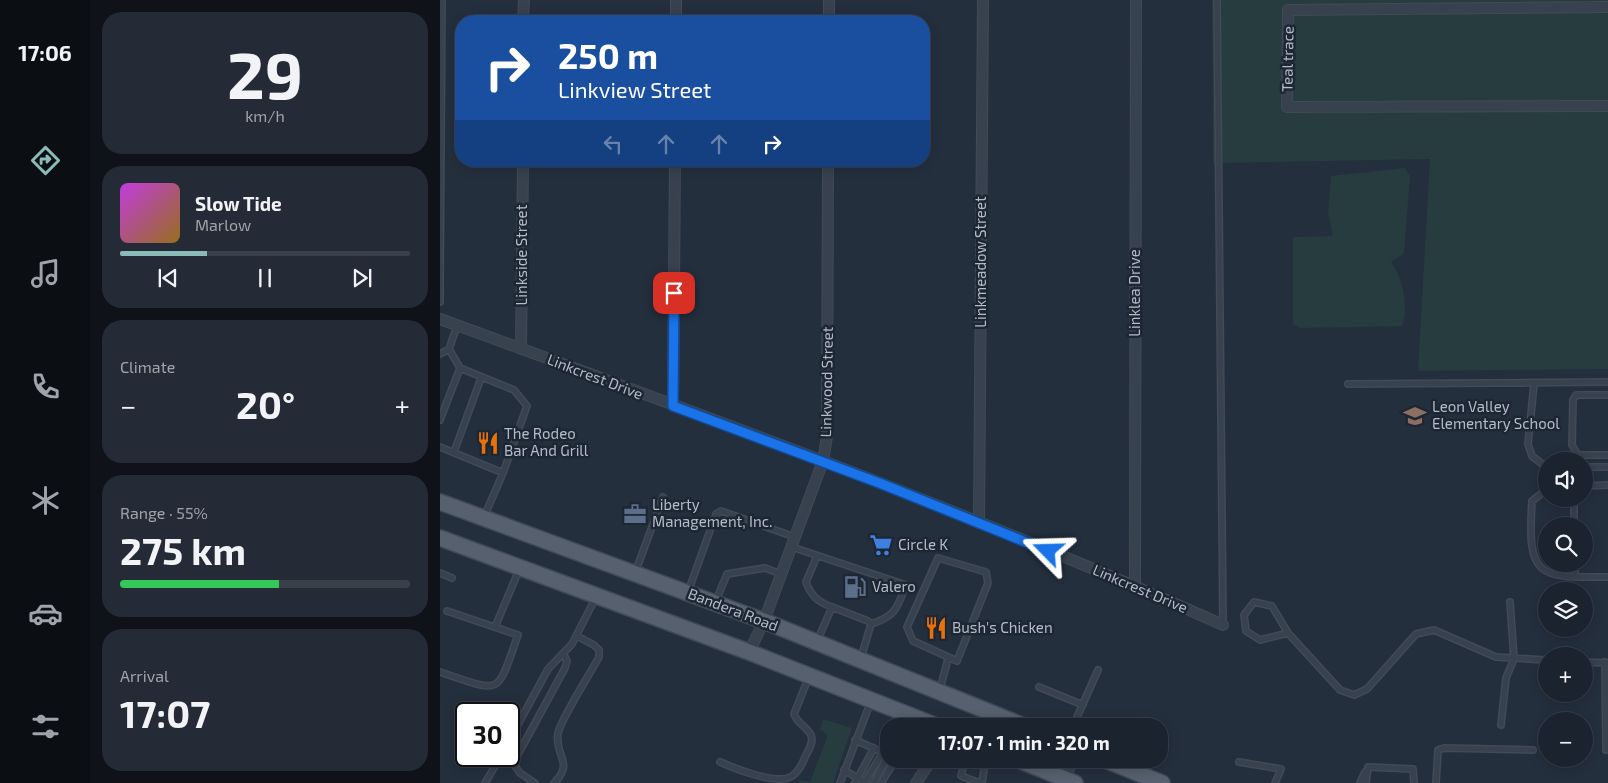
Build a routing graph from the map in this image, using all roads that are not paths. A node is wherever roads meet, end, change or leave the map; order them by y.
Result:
1 (442, 0) edge
2 (524, 0) edge
3 (676, 0) edge
4 (829, 0) edge
5 (983, 0) edge
6 (1136, 0) edge
7 (1217, 0) edge
8 (1608, 7) edge
9 (524, 15) edge
10 (676, 15) edge
11 (829, 15) edge
12 (1608, 106) edge
13 (523, 167) edge
14 (675, 167) edge
15 (828, 167) edge
16 (440, 288) edge
17 (440, 302) edge
18 (440, 319) edge
19 (457, 325) junction
20 (449, 349) junction
21 (521, 349) junction
22 (440, 354) edge
23 (460, 368) junction
24 (481, 378) junction
25 (1608, 382) edge
26 (1348, 384) dead end
27 (1534, 384) junction
28 (1608, 395) edge
29 (673, 406) junction
30 (440, 420) edge
31 (440, 446) edge
32 (454, 452) junction
33 (1608, 455) edge
34 (1538, 461) edge
35 (823, 462) junction
36 (1593, 467) edge
37 (1608, 467) edge
38 (503, 473) junction
39 (1608, 485) edge
40 (1593, 486) edge
41 (1538, 494) edge
42 (663, 497) dead end
43 (440, 502) edge
44 (484, 518) junction
45 (979, 524) junction
46 (440, 538) edge
47 (794, 542) junction
48 (817, 556) junction
49 (520, 567) junction
50 (1575, 572) edge
51 (440, 573) edge
52 (634, 573) junction
53 (782, 574) junction
54 (1575, 576) junction
55 (1608, 577) edge
56 (452, 578) dead end
57 (1135, 586) junction
58 (688, 593) junction
59 (597, 594) junction
60 (1510, 602) dead end
61 (715, 603) junction
62 (832, 608) junction
63 (447, 611) dead end
64 (764, 621) junction
65 (871, 624) junction
66 (1223, 625) joint
67 (495, 627) junction
68 (1288, 633) junction
69 (577, 636) junction
70 (816, 642) junction
71 (749, 652) junction
72 (564, 655) junction
73 (948, 659) junction
74 (1514, 659) junction
75 (861, 660) junction
76 (1538, 660) edge
77 (1593, 662) edge
78 (1607, 663) edge
79 (1098, 670) dead end
80 (440, 672) edge
81 (809, 676) junction
82 (1038, 687) dead end
83 (939, 692) junction
84 (872, 700) junction
85 (1083, 705) junction
86 (917, 718) edge
87 (1004, 718) edge
88 (1077, 718) edge
89 (520, 721) edge
90 (1501, 725) dead end
91 (855, 740) junction
92 (874, 748) junction
93 (1533, 750) dead end
94 (1606, 750) dead end
95 (880, 751) edge
96 (720, 762) dead end
97 (1240, 762) dead end
98 (880, 763) edge
99 (494, 767) edge
100 (881, 768) edge
101 (890, 768) edge
102 (926, 768) edge
103 (963, 768) edge
104 (985, 768) edge
105 (1036, 768) edge
106 (1071, 768) edge
107 (1132, 768) edge
108 (1368, 768) junction
109 (844, 770) junction
110 (856, 781) edge
111 (1067, 782) edge
112 (486, 783) edge
113 (535, 783) edge
114 (554, 783) edge
115 (840, 783) edge
116 (865, 783) edge
117 (874, 783) edge
118 (881, 783) edge
119 (916, 783) edge
120 (981, 783) edge
121 (1162, 783) edge
122 (1275, 783) edge
123 (1360, 783) edge
124 (1366, 783) edge
125 (1414, 783) edge
126 (1436, 783) edge

1 - 16 lane
2 - 9 street
3 - 10 street
4 - 11 street
5 - 45 street, Linkmeadow Street
6 - 57 street, Linklea Drive
7 - 66 lane
8 - 12 street, Teal trace
13 - 21 street, Linkside Street
14 - 29 street
15 - 35 street, Linkwood Street
16 - 17 lane
18 - 19 street, Linkcrest Drive
19 - 20 lane
19 - 21 street, Linkcrest Drive
20 - 22 lane
20 - 23 lane
21 - 29 street, Linkcrest Drive
23 - 24 lane
23 - 30 lane
24 - 32 lane
24 - 38 lane
25 - 27 lane
26 - 27 lane
27 - 34 lane
28 - 33 lane
29 - 35 street, Linkcrest Drive
31 - 32 lane
32 - 38 lane
35 - 45 street, Linkcrest Drive
35 - 47 street, Linkwood Street
36 - 37 lane
38 - 44 lane
39 - 40 lane
41 - 54 lane
42 - 52 lane
43 - 44 main road, Bandera Road
44 - 52 main road, Bandera Road
45 - 57 street, Linkcrest Drive
46 - 49 main road
47 - 48 lane
47 - 53 street, Linkwood Street
47 - 58 lane
48 - 62 lane
48 - 65 lane
49 - 59 main road
49 - 67 lane
50 - 54 lane
51 - 56 lane
52 - 58 main road, Bandera Road
53 - 61 lane
53 - 64 street, Linkwood Street
54 - 55 lane
57 - 66 street, Linkcrest Drive
58 - 61 main road, Bandera Road
59 - 69 lane
59 - 71 main road
60 - 74 lane
61 - 64 main road, Bandera Road
62 - 65 lane
62 - 70 lane
63 - 67 lane
64 - 70 main road, Bandera Road
64 - 71 street, Linkwood Street
65 - 75 lane
67 - 80 lane
68 - 68 lane
68 - 74 lane
69 - 72 lane
69 - 114 lane
70 - 75 main road, Bandera Road
71 - 81 main road
72 - 89 lane
72 - 113 lane
73 - 73 lane
73 - 83 lane
74 - 76 lane
74 - 90 lane
75 - 83 main road, Bandera Road
77 - 78 lane
78 - 94 lane
79 - 85 lane
81 - 84 main road
81 - 96 lane
82 - 85 lane
83 - 87 main road, Bandera Road
84 - 86 main road
84 - 91 lane
85 - 88 lane
91 - 92 lane
91 - 109 lane
92 - 95 lane
92 - 110 lane
93 - 126 lane
97 - 122 lane
98 - 116 lane
99 - 112 lane
100 - 117 lane
101 - 118 lane
102 - 119 street
103 - 120 lane
104 - 120 lane
105 - 111 main road
106 - 111 street
107 - 121 main road
108 - 123 lane
108 - 124 lane
108 - 125 lane
109 - 110 lane
109 - 115 lane
110 - 116 lane

